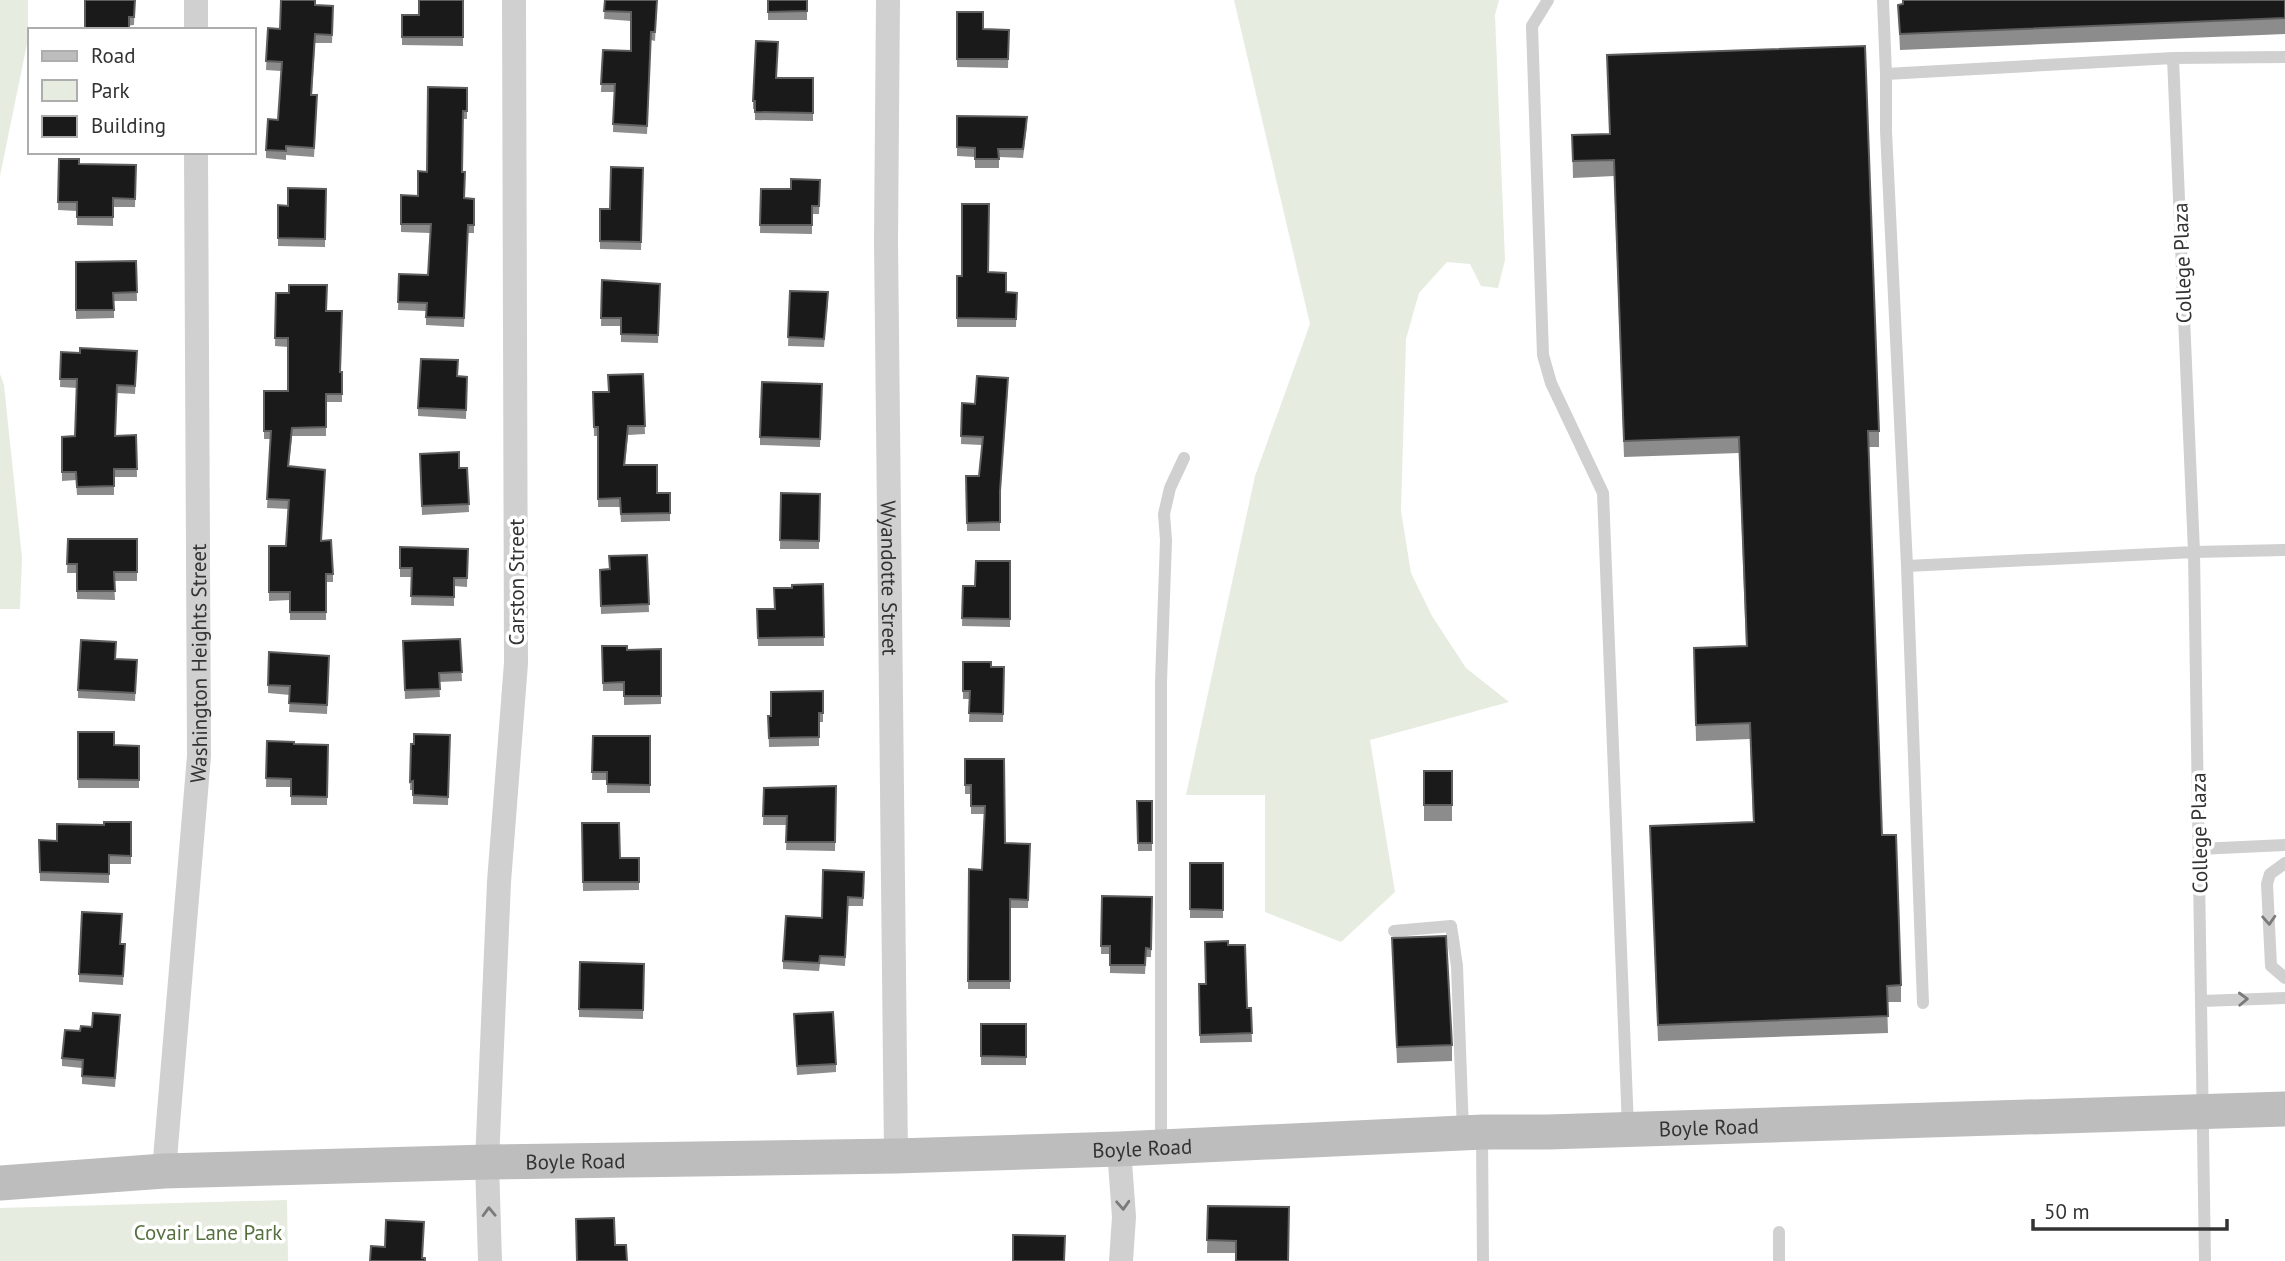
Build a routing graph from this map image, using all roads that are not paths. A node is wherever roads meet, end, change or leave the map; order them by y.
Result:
1 (196, 0) edge
2 (514, 0) edge
3 (888, 0) edge
4 (1548, 0) edge
5 (1883, 0) edge
6 (196, 28) edge
7 (2285, 57) edge
8 (2173, 58) junction
9 (1886, 74) junction
10 (196, 154) edge
11 (1184, 458) dead end
12 (2285, 550) edge
13 (2194, 552) junction
14 (1907, 566) junction
15 (2285, 845) edge
16 (2199, 849) junction
17 (2285, 863) edge
18 (1394, 931) dead end
19 (2285, 978) edge
20 (2285, 998) edge
21 (2202, 1001) junction
22 (1923, 1003) dead end
23 (2285, 1110) edge
24 (2201, 1113) junction
25 (1628, 1129) junction
26 (1473, 1132) junction
27 (1161, 1147) junction
28 (1119, 1149) junction
29 (895, 1156) junction
30 (487, 1162) junction
31 (164, 1171) junction
32 (0, 1183) edge
33 (1779, 1232) dead end
34 (490, 1261) edge
35 (1121, 1261) edge
36 (1483, 1261) edge
37 (1779, 1261) edge
38 (2205, 1261) edge

1 - 6 street
2 - 30 street, Carston Street
3 - 29 street, Wyandotte Street
4 - 25 lane
5 - 9 lane
7 - 8 lane
8 - 9 lane
8 - 13 lane, College Plaza
9 - 14 lane
10 - 31 street, Washington Heights Street
11 - 27 lane
12 - 13 lane
13 - 14 lane
13 - 16 lane, College Plaza
14 - 22 lane
15 - 16 lane
16 - 21 lane, College Plaza
17 -> 19 lane
18 - 26 lane
21 -> 20 lane
21 - 24 lane, College Plaza
23 - 24 street, Boyle Road
24 - 25 street, Boyle Road
24 - 38 lane, College Plaza
25 - 26 street, Boyle Road
26 - 27 street, Boyle Road
26 - 36 lane
27 - 28 street, Boyle Road
28 - 29 street, Boyle Road
28 -> 35 street
29 - 30 street, Boyle Road
30 - 31 street, Boyle Road
34 -> 30 street, Carston Street
31 - 32 street, Boyle Road
33 - 37 lane

